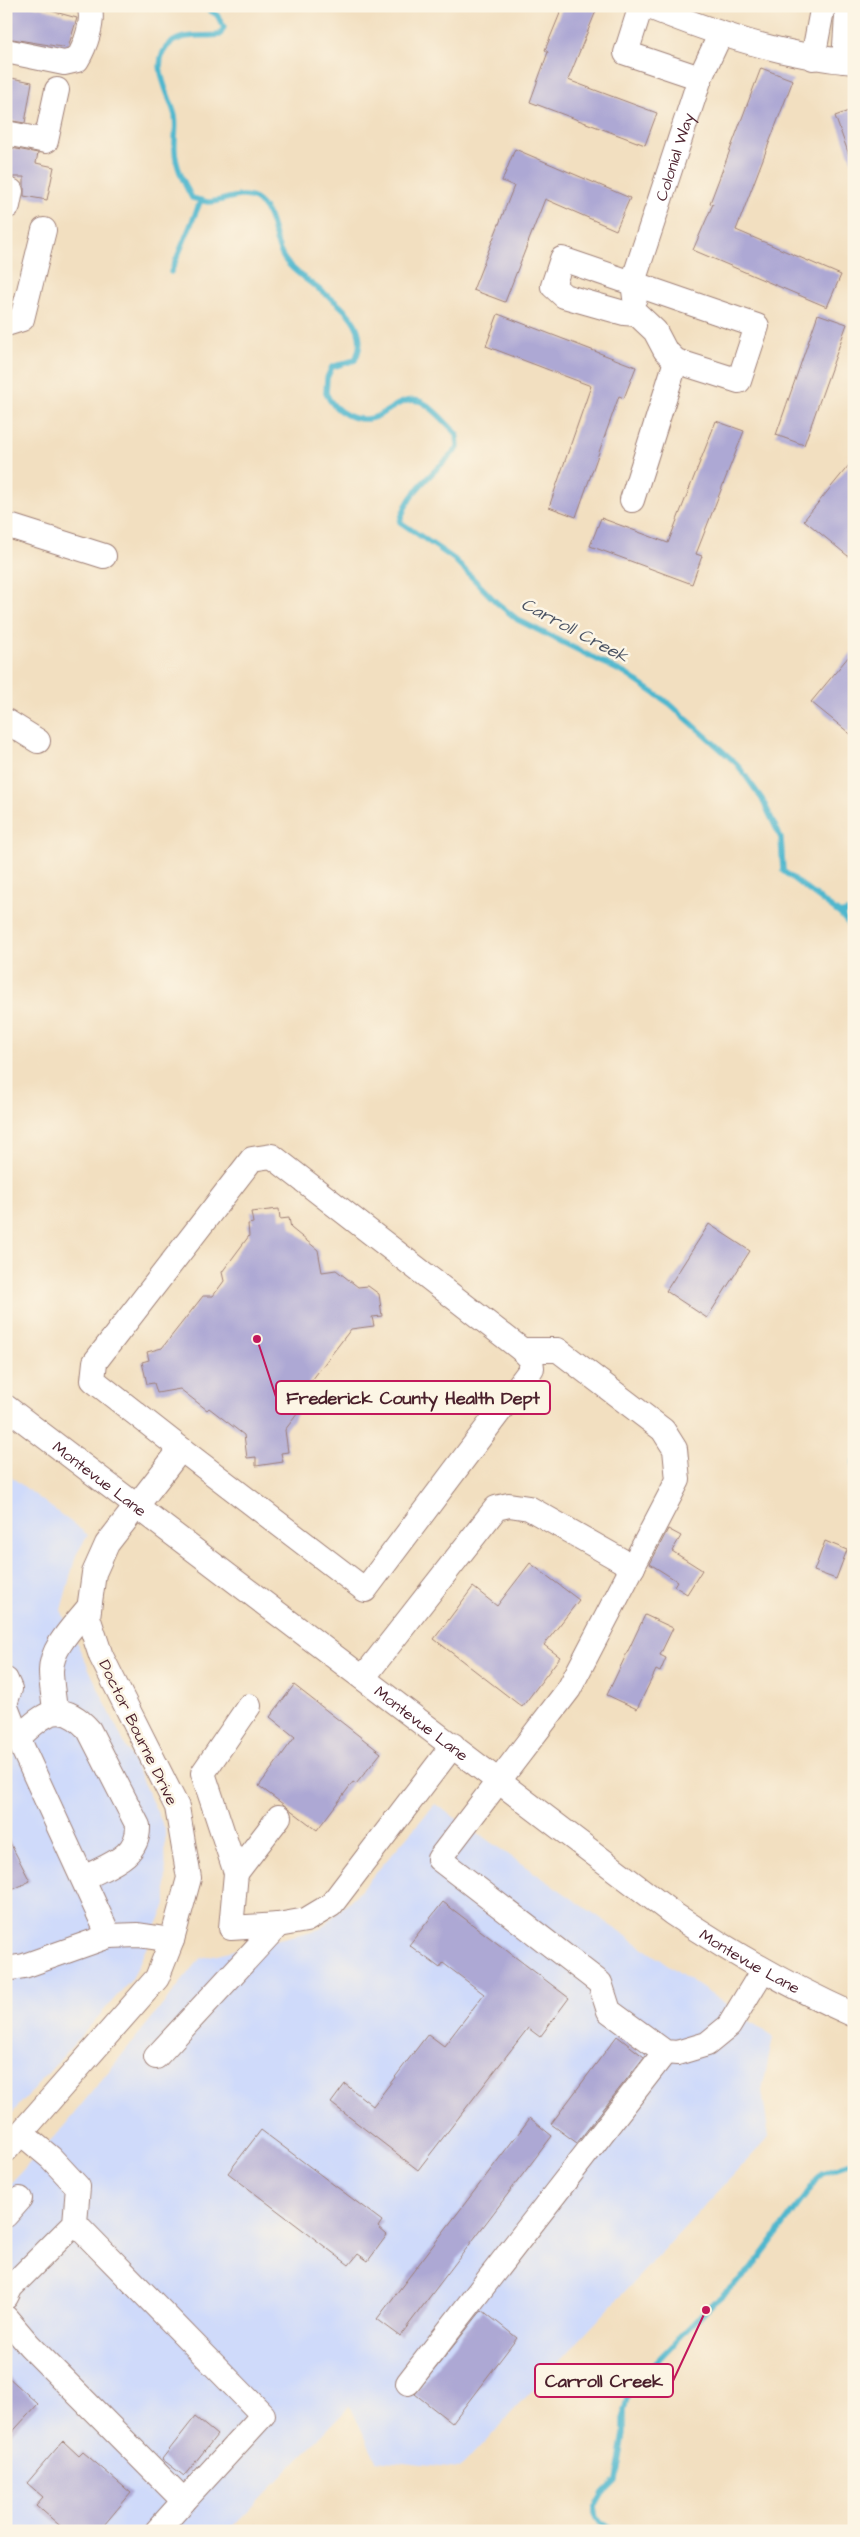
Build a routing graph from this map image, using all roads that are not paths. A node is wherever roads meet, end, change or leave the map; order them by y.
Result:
1 (89, 6) edge
2 (825, 6) edge
3 (845, 6) edge
4 (720, 35) junction
5 (6, 51) edge
6 (814, 58) junction
7 (849, 61) edge
8 (700, 78) junction
9 (57, 90) dead end
10 (6, 134) edge
11 (44, 230) dead end
12 (633, 282) junction
13 (637, 314) junction
14 (6, 324) edge
15 (676, 361) junction
16 (632, 500) dead end
17 (6, 525) edge
18 (104, 556) dead end
19 (6, 721) edge
20 (38, 741) dead end
21 (522, 1350) junction
22 (6, 1407) edge
23 (181, 1449) junction
24 (138, 1507) junction
25 (633, 1567) junction
26 (89, 1607) junction
27 (363, 1678) junction
28 (6, 1680) edge
29 (6, 1701) edge
30 (6, 1706) edge
31 (249, 1706) dead end
32 (55, 1711) junction
33 (18, 1738) junction
34 (453, 1746) junction
35 (500, 1781) junction
36 (279, 1817) dead end
37 (236, 1873) junction
38 (84, 1878) junction
39 (278, 1925) junction
40 (108, 1936) junction
41 (172, 1940) junction
42 (6, 1969) edge
43 (763, 1970) junction
44 (854, 2015) edge
45 (665, 2052) junction
46 (156, 2057) dead end
47 (14, 2142) edge
48 (74, 2223) junction
49 (6, 2297) edge
50 (6, 2318) edge
51 (408, 2383) dead end
52 (184, 2501) junction
53 (156, 2531) edge

1 - 5 street
2 - 6 street
3 - 7 street
4 - 6 street
4 - 8 street, Colonial Way
4 - 8 street
6 - 7 street
8 - 12 street, Colonial Way
9 - 10 street
11 - 14 street
12 - 13 street, Colonial Way
12 - 13 street
12 - 15 street
13 - 15 street
15 - 16 street
17 - 18 street
19 - 20 street
21 - 23 street
21 - 23 street
21 - 25 street
22 - 24 street, Montevue Lane
23 - 24 street, Doctor Bourne Drive
24 - 26 street, Doctor Bourne Drive
24 - 27 street, Montevue Lane
25 - 27 street
25 - 35 street
26 - 32 street
26 - 41 street, Doctor Bourne Drive
27 - 34 street, Montevue Lane
28 - 29 street
30 - 33 street
31 - 37 street
32 - 33 street
32 - 38 street
33 - 38 street
34 - 35 street, Montevue Lane
34 - 39 street
35 - 43 street, Montevue Lane
35 - 45 street
36 - 37 street
37 - 39 street
38 - 40 street
39 - 46 street
40 - 41 street
40 - 42 street
41 - 47 street, Doctor Bourne Drive
43 - 44 street, Montevue Lane
43 - 45 street
45 - 51 street
47 - 48 street
48 - 49 street
48 - 52 street
50 - 52 street
52 - 53 street

